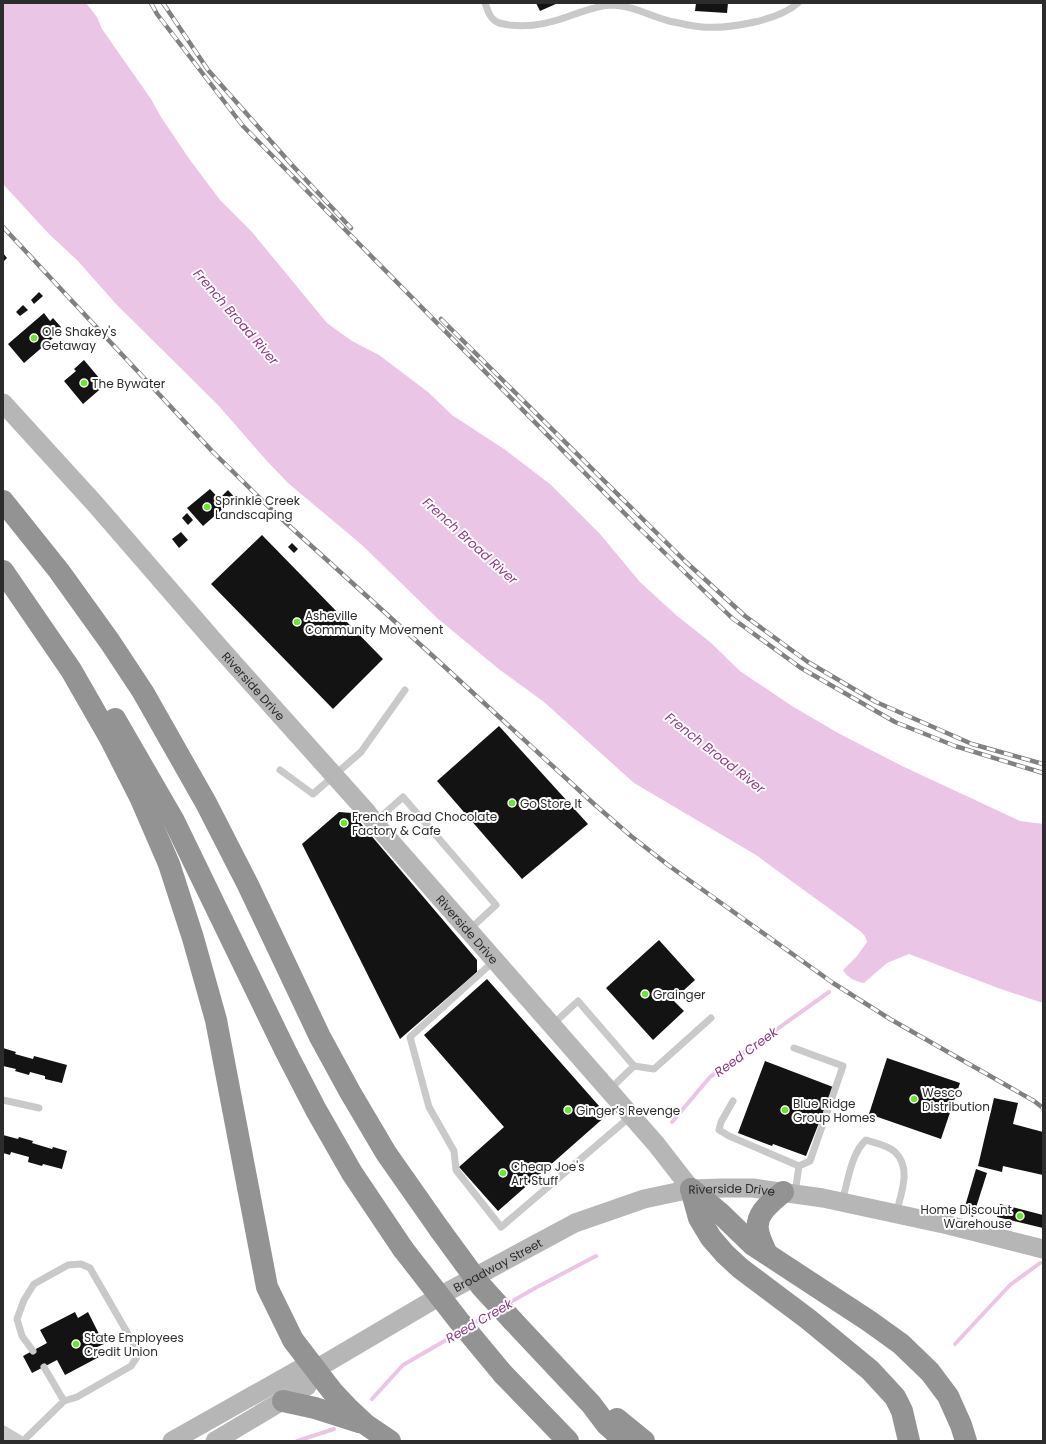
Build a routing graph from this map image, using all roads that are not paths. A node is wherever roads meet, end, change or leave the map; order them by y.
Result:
1 (485, 3) edge
2 (798, 3) edge
3 (3, 403) edge
4 (3, 501) edge
5 (3, 560) edge
6 (3, 571) edge
7 (405, 690) dead end
8 (280, 770) dead end
9 (335, 776) junction
10 (374, 822) junction
11 (468, 930) junction
12 (495, 960) junction
13 (711, 1018) dead end
14 (552, 1025) junction
15 (794, 1048) dead end
16 (634, 1066) junction
17 (608, 1090) junction
18 (3, 1100) edge
19 (733, 1101) dead end
20 (40, 1108) dead end
21 (631, 1116) junction
22 (799, 1166) junction
23 (691, 1189) junction
24 (789, 1193) junction
25 (842, 1202) junction
26 (896, 1214) junction
27 (1043, 1248) edge
28 (767, 1254) junction
29 (33, 1351) dead end
30 (44, 1367) dead end
31 (316, 1369) junction
32 (64, 1401) junction
33 (283, 1401) junction
34 (591, 1404) junction
35 (366, 1424) junction
36 (3, 1432) edge
37 (18, 1441) edge
38 (23, 1441) edge
39 (172, 1441) edge
40 (215, 1441) edge
41 (390, 1441) edge
42 (568, 1441) edge
43 (625, 1441) edge
44 (644, 1441) edge
45 (909, 1441) edge
46 (966, 1441) edge

1 - 2 lane
3 - 9 main road, Riverside Drive
4 - 34 highway, bridge
5 - 42 highway, bridge
6 - 31 highway
7 - 9 lane
8 - 9 lane
9 - 10 main road, Riverside Drive
10 - 11 main road, Riverside Drive
10 - 11 lane
11 - 12 main road, Riverside Drive
12 - 14 main road, Riverside Drive
12 - 21 lane
13 - 16 lane
14 - 16 lane
14 - 17 main road, Riverside Drive
15 - 22 lane
16 - 17 lane
17 - 21 main road, Riverside Drive
18 - 20 lane
19 - 22 lane
21 - 23 main road, Riverside Drive
22 - 24 lane
23 - 24 main road, Riverside Drive
23 - 28 highway
23 - 31 main road, Broadway Street
23 - 45 highway
24 - 25 main road, Riverside Drive
24 - 28 highway
25 - 26 main road, Riverside Drive
25 - 26 lane
26 - 27 main road, Riverside Drive
28 - 46 highway
29 - 32 lane
30 - 32 lane
31 - 33 main road
31 - 35 highway
31 - 39 main road, Broadway Street
32 - 38 lane
33 - 35 highway
33 - 40 main road
34 - 43 highway
34 - 44 highway
35 - 41 highway
36 - 37 street

